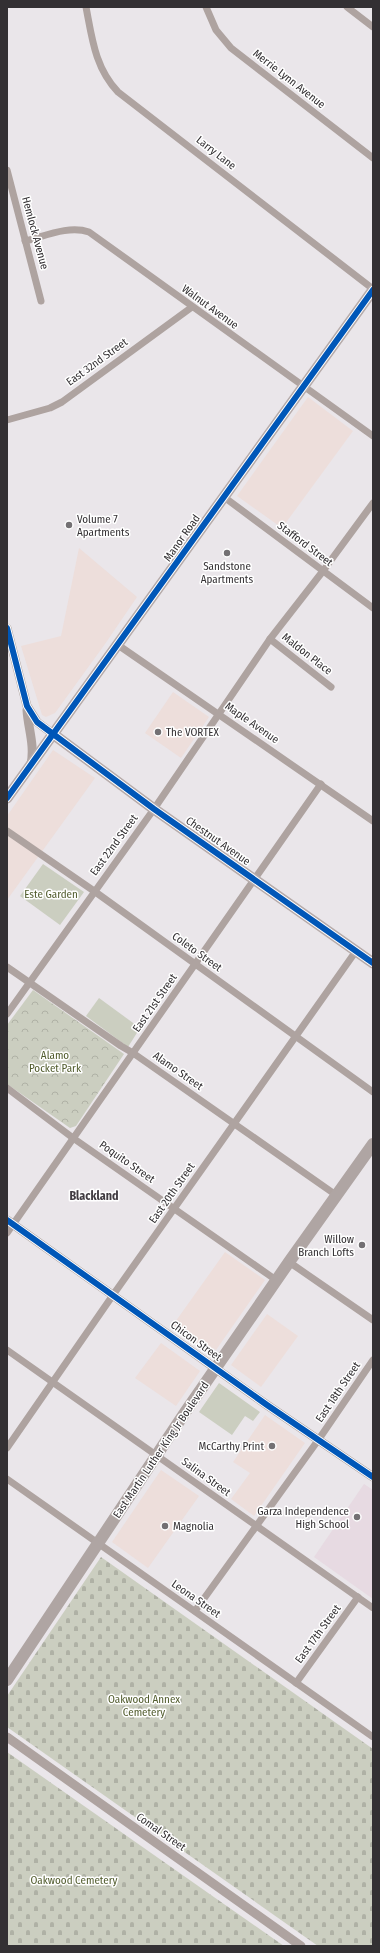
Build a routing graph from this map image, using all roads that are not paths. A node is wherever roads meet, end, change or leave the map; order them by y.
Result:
1 (86, 7) edge
2 (206, 7) edge
3 (347, 7) edge
4 (373, 27) edge
5 (373, 158) edge
6 (7, 170) edge
7 (25, 241) junction
8 (373, 289) edge
9 (42, 301) dead end
10 (192, 307) junction
11 (303, 386) junction
12 (7, 420) edge
13 (373, 436) edge
14 (224, 497) junction
15 (373, 503) edge
16 (323, 572) junction
17 (373, 608) edge
18 (7, 628) edge
19 (270, 639) junction
20 (118, 645) junction
21 (331, 687) dead end
22 (27, 706) junction
23 (218, 714) junction
24 (53, 734) junction
25 (30, 765) junction
26 (320, 784) junction
27 (7, 798) edge
28 (154, 809) junction
29 (373, 820) edge
30 (7, 831) edge
31 (255, 879) junction
32 (94, 891) junction
33 (356, 951) junction
34 (373, 962) edge
35 (195, 964) junction
36 (7, 967) edge
37 (29, 983) junction
38 (7, 1014) edge
39 (296, 1037) junction
40 (133, 1053) junction
41 (7, 1088) edge
42 (373, 1092) edge
43 (234, 1124) junction
44 (73, 1138) junction
45 (373, 1144) edge
46 (336, 1195) junction
47 (174, 1209) junction
48 (10, 1222) edge
49 (7, 1233) edge
50 (289, 1262) junction
51 (276, 1280) junction
52 (113, 1295) junction
53 (373, 1320) edge
54 (7, 1350) edge
55 (373, 1360) edge
56 (216, 1368) junction
57 (53, 1383) junction
58 (319, 1439) junction
59 (7, 1448) edge
60 (156, 1455) junction
61 (373, 1477) edge
62 (7, 1479) edge
63 (256, 1526) junction
64 (98, 1544) junction
65 (358, 1597) junction
66 (373, 1608) edge
67 (195, 1611) junction
68 (7, 1680) edge
69 (296, 1683) junction
70 (7, 1737) edge
71 (373, 1737) edge
72 (301, 1946) edge

1 - 8 street, Larry Lane
2 - 5 street, Merrie Lynn Avenue
3 - 4 street
6 - 7 street, Hemlock Avenue
7 - 9 street, Hemlock Avenue
7 - 10 street, Walnut Avenue
8 - 11 main road, Manor Road
10 - 11 street, Walnut Avenue
10 - 12 street, East 32nd Street
11 - 13 street, Walnut Avenue
11 - 14 main road, Manor Road
14 - 16 street, Stafford Street
14 - 20 main road, Manor Road
15 - 16 street, East 22nd Street
16 - 17 street, Stafford Street
16 - 19 street, East 22nd Street
18 - 22 street
19 - 21 street, Maldon Place
19 - 23 street, East 22nd Street
20 - 23 street, Maple Avenue
20 - 24 main road, Manor Road
22 - 24 street
22 - 25 street
23 - 26 street, Maple Avenue
23 - 28 street, East 22nd Street
24 - 25 main road, Manor Road
24 - 28 main road, Chestnut Avenue
25 - 27 main road, Manor Road
26 - 29 street, Maple Avenue
26 - 31 street, East 21st Street
28 - 31 main road, Chestnut Avenue
28 - 32 street, East 22nd Street
30 - 32 street, Coleto Street
31 - 33 main road, Chestnut Avenue
31 - 35 street, East 21st Street
32 - 35 street, Coleto Street
32 - 37 street, East 22nd Street
33 - 34 main road, Chestnut Avenue
33 - 39 street, East 20th Street
35 - 39 street, Coleto Street
35 - 40 street, East 21st Street
36 - 37 street, Alamo Street
37 - 38 street, East 22nd Street
37 - 40 street, Alamo Street
39 - 42 street, Coleto Street
39 - 43 street, East 20th Street
40 - 43 street, Alamo Street
40 - 44 street, East 21st Street
41 - 44 street, Poquito Street
43 - 46 street, Alamo Street
43 - 47 street, East 20th Street
44 - 47 street, Poquito Street
44 - 48 street, East 21st Street
45 - 46 main road, East Martin Luther King Jr Boulevard
46 - 50 main road, East Martin Luther King Jr Boulevard
47 - 51 street, Poquito Street
47 - 52 street, East 20th Street
48 - 49 street, East 21st Street
48 - 52 street, Chicon Street
50 - 51 main road, East Martin Luther King Jr Boulevard
50 - 53 street
51 - 56 main road, East Martin Luther King Jr Boulevard
52 - 56 street, Chicon Street
52 - 57 street, East 20th Street
54 - 57 street, Salina Street
55 - 58 street, East 18th Street
56 - 58 street, Chicon Street
56 - 60 main road, East Martin Luther King Jr Boulevard
57 - 59 street, East 20th Street
57 - 60 street, Salina Street
58 - 61 street, Chicon Street
58 - 63 street, East 18th Street
60 - 63 street, Salina Street
60 - 64 main road, East Martin Luther King Jr Boulevard
62 - 64 street, Leona Street
63 - 65 street, Salina Street
63 - 67 street, East 18th Street
64 - 67 street, Leona Street
64 - 68 main road, East Martin Luther King Jr Boulevard
65 - 66 street, Salina Street
65 - 69 street, East 17th Street
67 - 69 street, Leona Street
69 - 71 street, Leona Street
70 - 72 street, Comal Street

